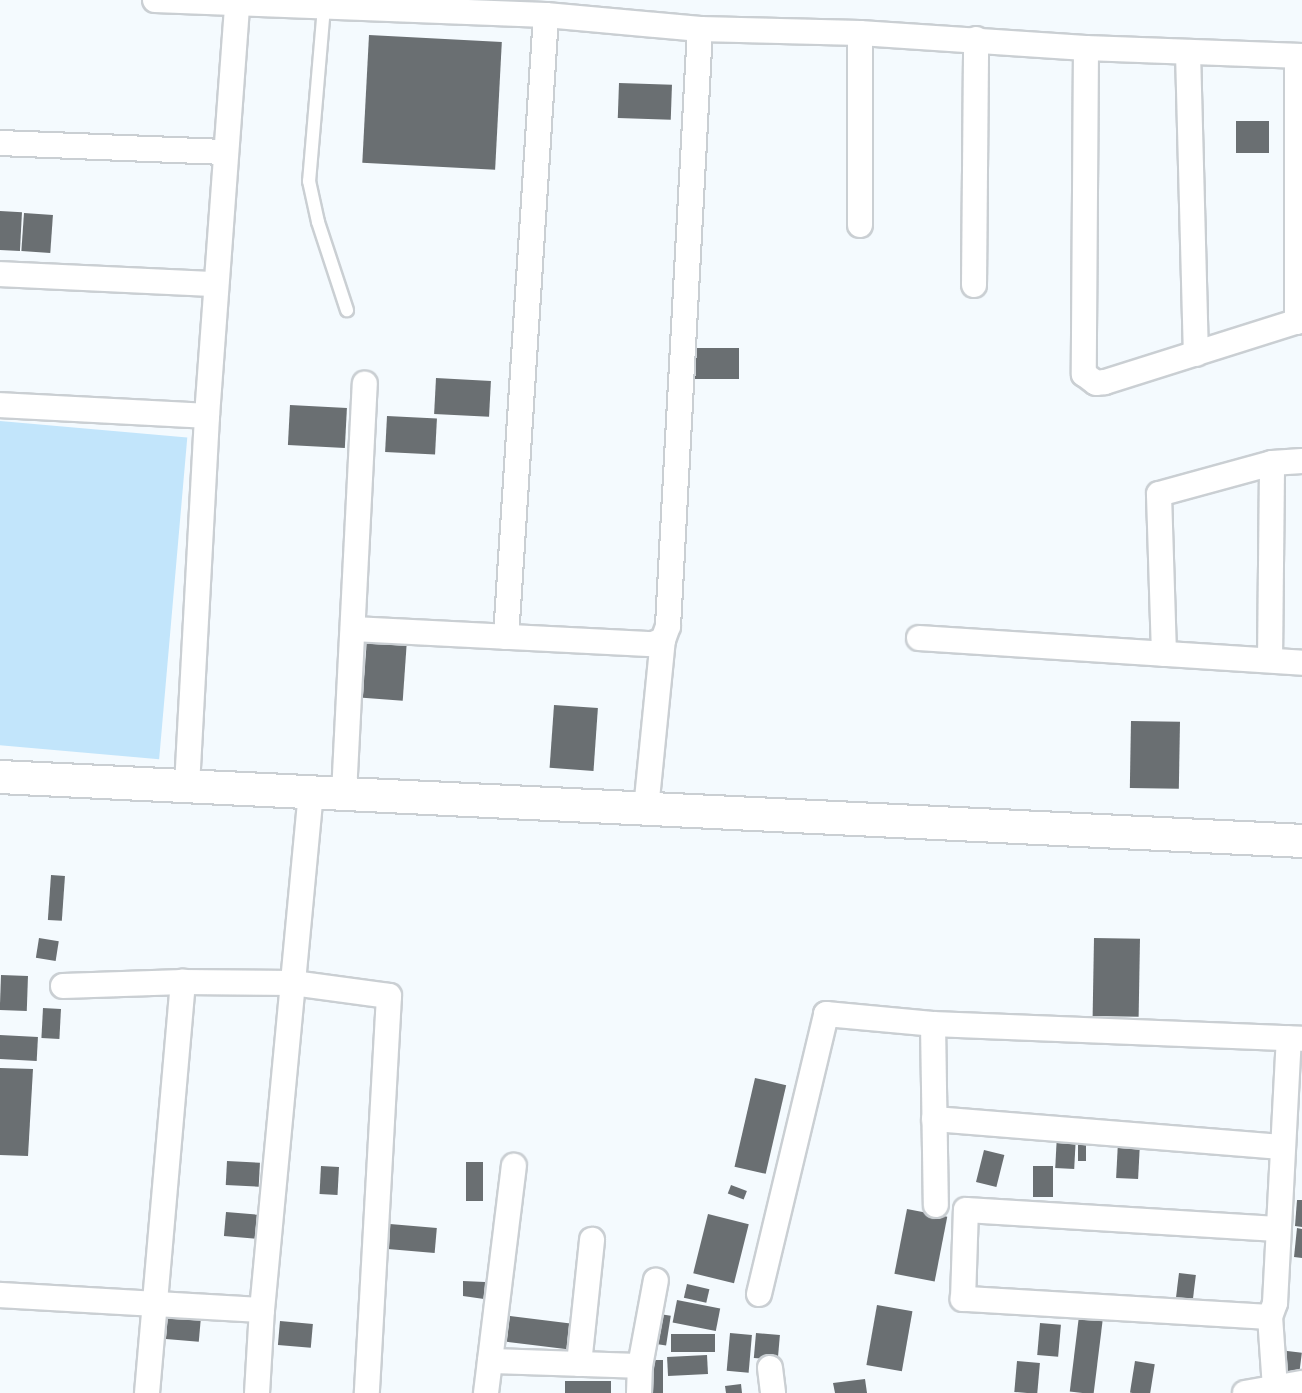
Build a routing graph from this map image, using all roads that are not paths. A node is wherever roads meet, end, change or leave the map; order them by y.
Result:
1 (155, 0) edge
2 (237, 5) junction
3 (338, 5) edge
4 (546, 15) junction
5 (700, 29) junction
6 (860, 33) junction
7 (976, 39) junction
8 (1086, 48) junction
9 (1188, 52) junction
10 (1299, 56) edge
11 (0, 144) edge
12 (226, 152) junction
13 (860, 225) dead end
14 (0, 274) edge
15 (216, 284) junction
16 (974, 285) dead end
17 (347, 310) dead end
18 (1300, 321) edge
19 (1196, 354) junction
20 (365, 384) dead end
21 (0, 405) edge
22 (207, 415) junction
23 (1302, 461) edge
24 (1272, 463) junction
25 (353, 629) junction
26 (506, 637) junction
27 (919, 638) dead end
28 (663, 640) junction
29 (1164, 654) junction
30 (1270, 660) junction
31 (1302, 663) edge
32 (0, 777) edge
33 (187, 786) junction
34 (311, 792) junction
35 (344, 794) junction
36 (646, 809) junction
37 (1302, 841) edge
38 (183, 982) junction
39 (293, 983) junction
40 (63, 986) dead end
41 (933, 1024) junction
42 (1295, 1039) edge
43 (934, 1119) junction
44 (1282, 1147) junction
45 (514, 1166) dead end
46 (936, 1205) dead end
47 (1277, 1229) junction
48 (592, 1240) dead end
49 (656, 1280) dead end
50 (759, 1294) dead end
51 (0, 1295) edge
52 (156, 1303) junction
53 (261, 1310) junction
54 (1270, 1317) junction
55 (490, 1361) junction
56 (579, 1364) junction
57 (640, 1366) junction
58 (770, 1368) dead end
59 (1302, 1383) edge
60 (1275, 1388) junction
61 (147, 1393) edge
62 (257, 1393) edge
63 (367, 1393) edge
64 (486, 1393) edge
65 (639, 1393) edge
66 (773, 1393) edge
67 (1245, 1393) edge

1 - 2 street
2 - 3 street
2 - 12 street
3 - 4 street
3 - 17 lane
4 - 5 street
4 - 26 street
5 - 6 street
5 - 28 street
6 - 7 street
6 - 13 street
7 - 8 street
7 - 16 street
8 - 9 street
8 - 19 street
9 - 10 street
9 - 19 street
10 - 18 street
11 - 12 street
12 - 15 street
14 - 15 street
15 - 22 street
18 - 19 street
20 - 25 street
21 - 22 street
22 - 33 street
23 - 24 street
24 - 29 street
24 - 30 street
25 - 26 street
25 - 35 street
26 - 28 street
27 - 29 street
28 - 36 street
29 - 30 street
30 - 31 street
32 - 33 street
33 - 34 street
34 - 35 street
34 - 39 street
35 - 36 street
36 - 37 street
38 - 39 street
38 - 40 street
38 - 52 street
39 - 53 street
39 - 63 street
41 - 42 street
41 - 43 street
41 - 50 street
42 - 44 street
43 - 44 street
43 - 46 street
44 - 47 street
45 - 55 street
47 - 54 street
47 - 54 street
48 - 56 street
49 - 57 street
51 - 52 street
52 - 53 street
52 - 61 street
53 - 62 street
54 - 60 street
55 - 56 street
55 - 64 street
56 - 57 street
57 - 65 street
58 - 66 street
59 - 60 street
60 - 67 street

